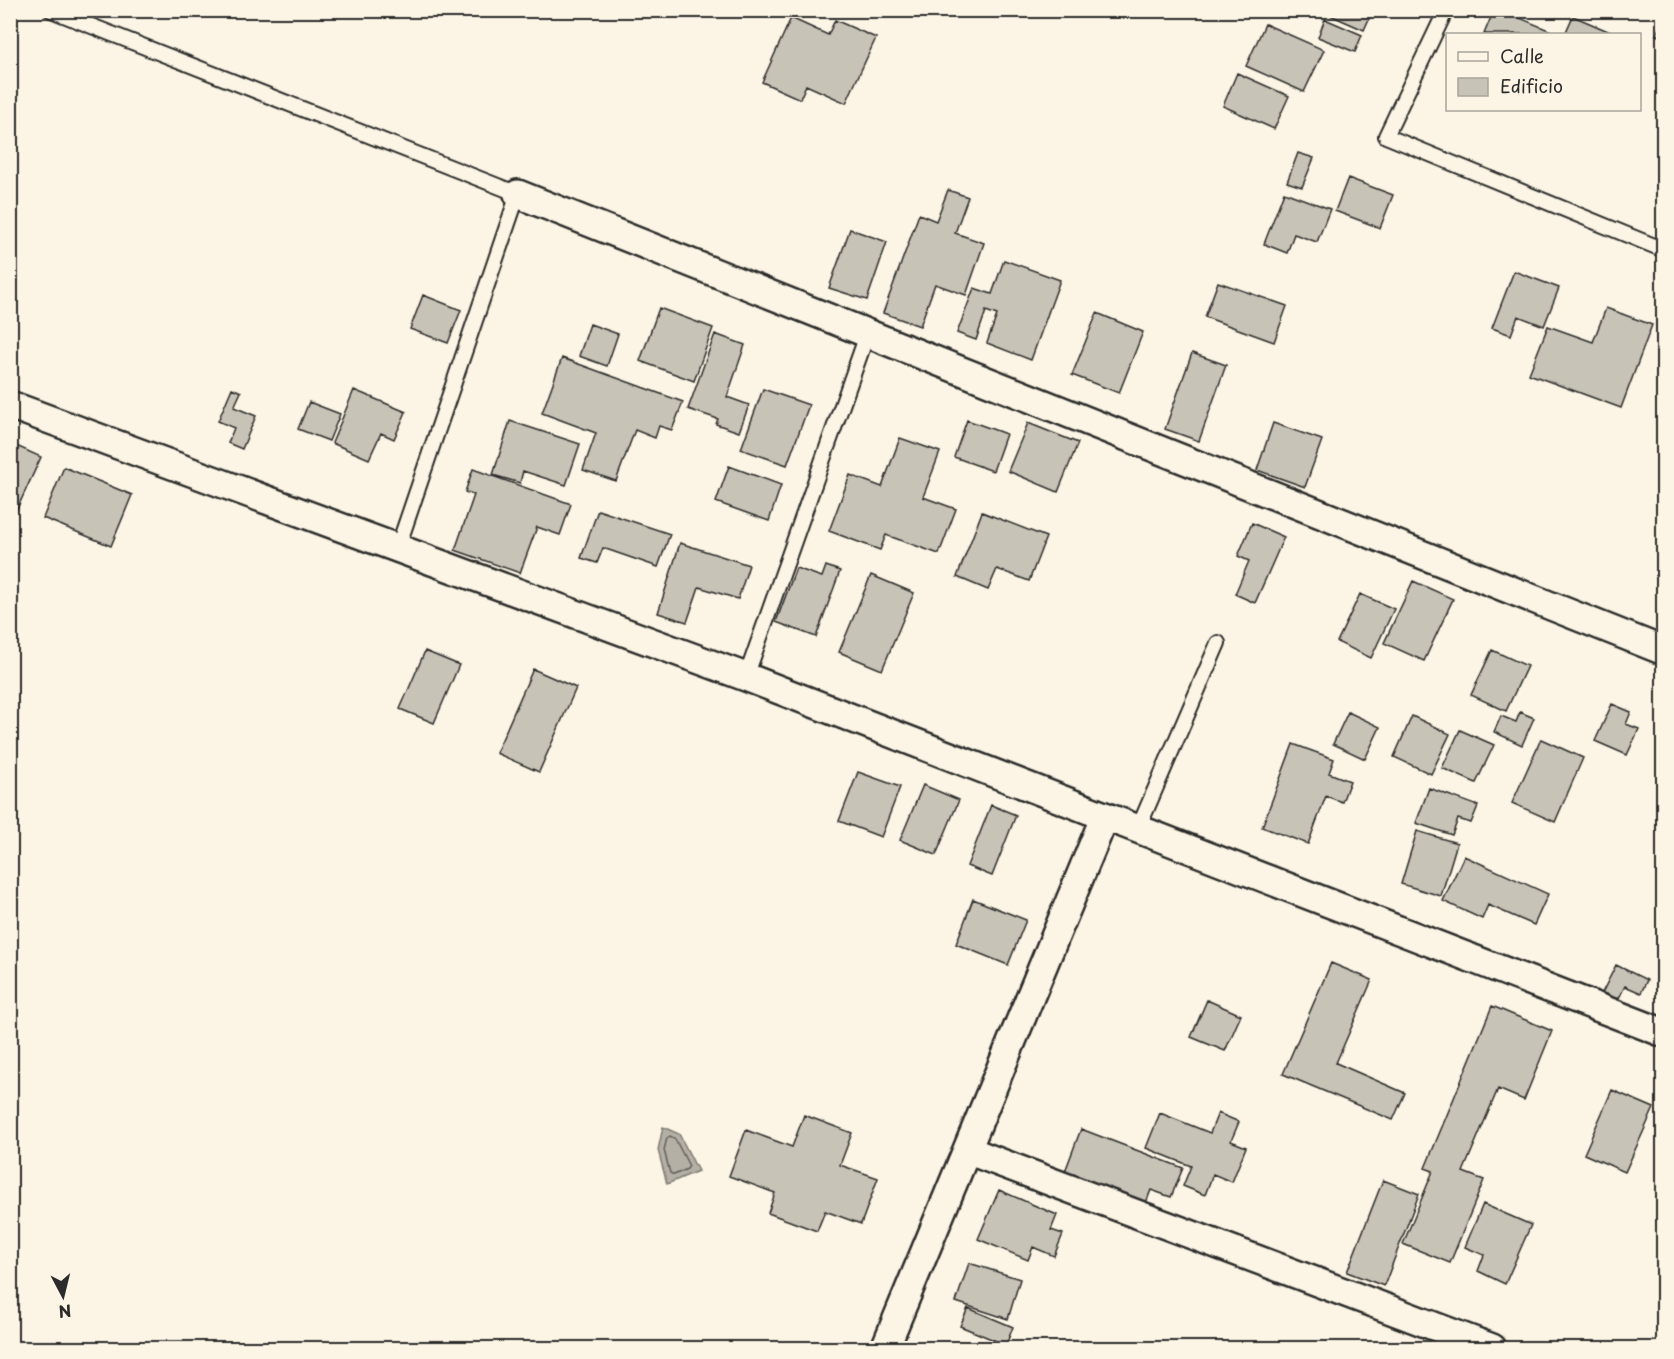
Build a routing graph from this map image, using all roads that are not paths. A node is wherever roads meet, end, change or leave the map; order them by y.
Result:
1 (51, 10) edge
2 (1446, 10) edge
3 (518, 194) junction
4 (1664, 250) edge
5 (868, 332) junction
6 (10, 405) edge
7 (398, 547) junction
8 (1218, 643) dead end
9 (1664, 651) edge
10 (746, 677) junction
11 (1105, 816) junction
12 (1138, 829) junction
13 (1664, 1033) edge
14 (967, 1150) junction
15 (885, 1348) edge
16 (1492, 1348) edge

1 - 3 lane
2 - 4 lane
3 - 5 street
3 - 7 lane
5 - 9 street
5 - 10 lane
6 - 7 street
7 - 10 street
8 - 12 lane
10 - 11 street
11 - 12 street
11 - 14 street
12 - 13 street
14 - 15 street
14 - 16 street

